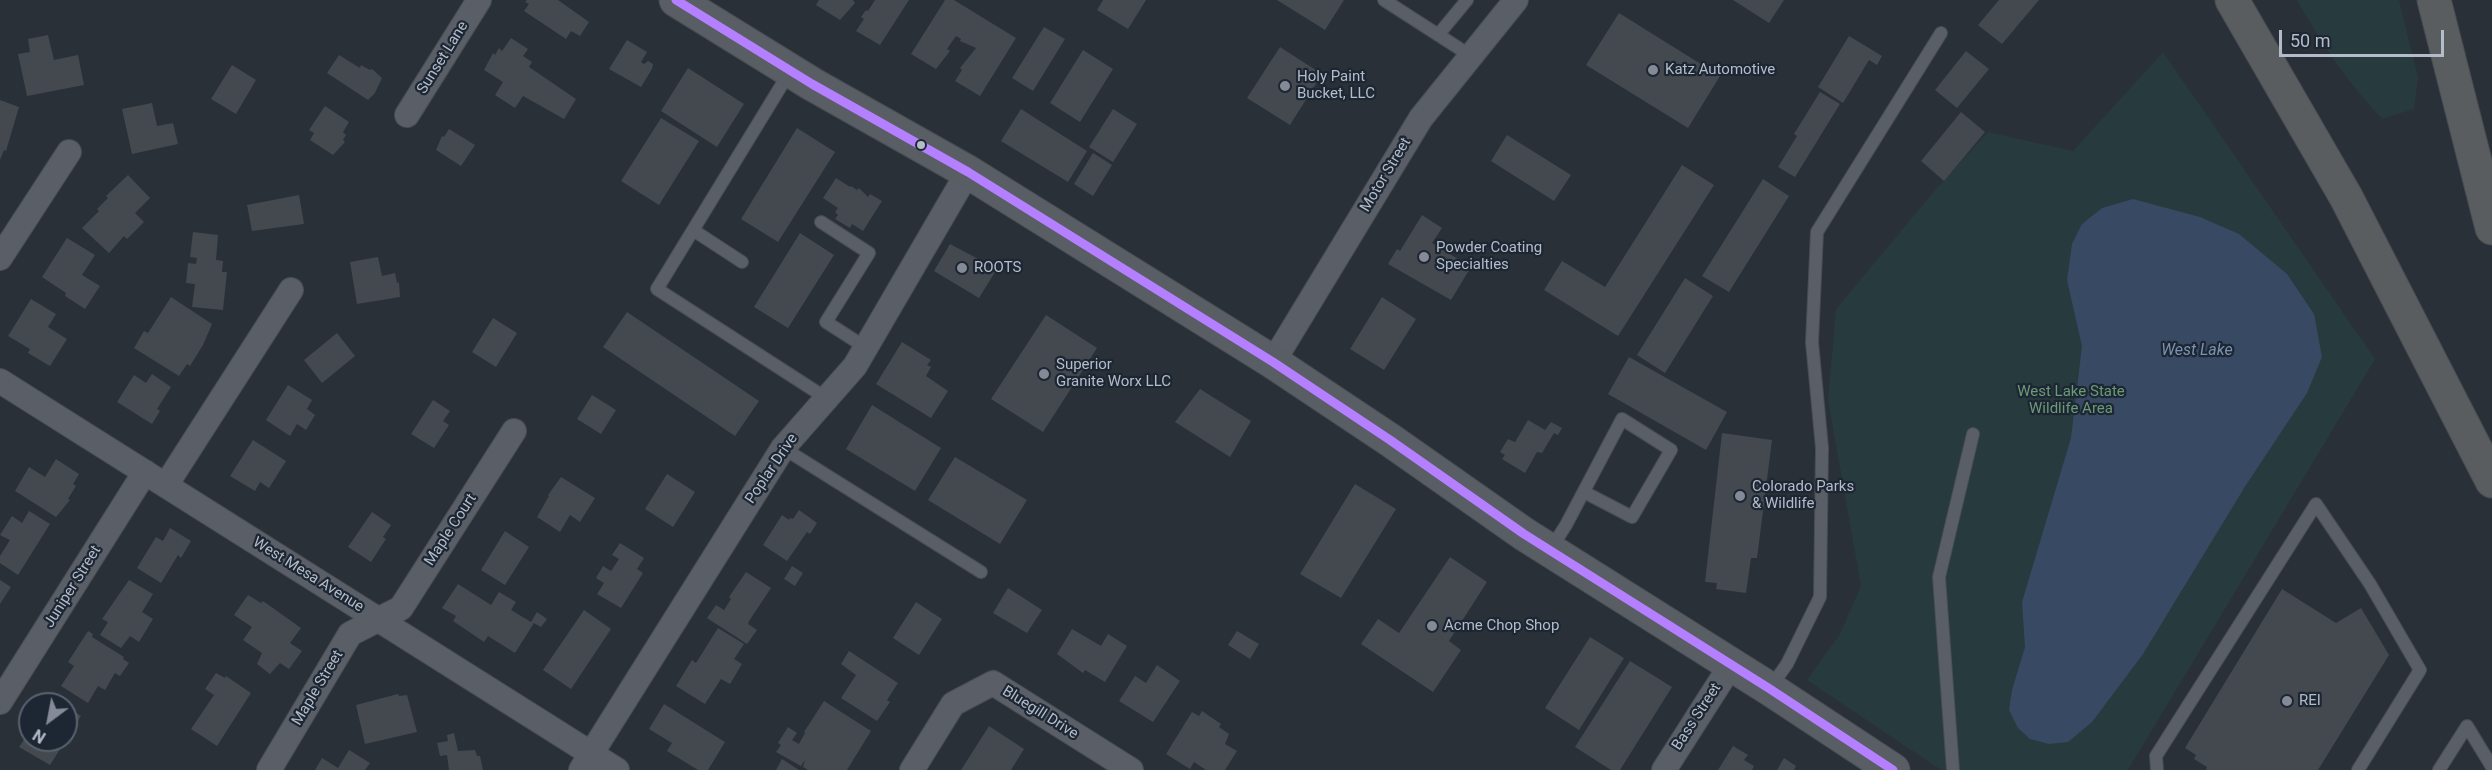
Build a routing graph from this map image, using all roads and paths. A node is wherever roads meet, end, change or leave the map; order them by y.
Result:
1 (479, 0) edge
2 (676, 0) edge
3 (1384, 0) edge
4 (1467, 0) edge
5 (1516, 0) edge
6 (2232, 0) edge
7 (2434, 0) edge
8 (1941, 33) dead end
9 (1438, 35) junction
10 (1471, 56) junction
11 (790, 71) junction
12 (407, 116) dead end
13 (69, 152) dead end
14 (968, 172) junction
15 (821, 222) dead end
16 (2492, 228) edge
17 (693, 230) junction
18 (0, 258) edge
19 (742, 262) dead end
20 (291, 290) dead end
21 (866, 347) junction
22 (1273, 362) junction
23 (0, 381) edge
24 (826, 398) junction
25 (514, 431) dead end
26 (1973, 435) dead end
27 (783, 448) junction
28 (145, 472) junction
29 (2492, 481) edge
30 (166, 485) junction
31 (1584, 492) junction
32 (1550, 550) junction
33 (981, 572) dead end
34 (379, 620) junction
35 (1731, 665) junction
36 (1770, 689) junction
37 (0, 702) edge
38 (586, 762) edge
39 (2492, 767) edge
40 (269, 770) edge
41 (617, 770) edge
42 (912, 770) edge
43 (1131, 770) edge
44 (1664, 770) edge
45 (1893, 770) edge
46 (1953, 770) edge
47 (2157, 770) edge
48 (2358, 770) edge
49 (2439, 770) edge

1 - 12 street, Sunset Lane
2 - 11 street
3 - 9 lane
4 - 9 lane
5 - 10 street, Motor Street
6 - 29 highway
7 - 16 highway
8 - 36 lane
9 - 10 lane
10 - 22 street, Motor Street
11 - 14 street
11 - 17 lane
13 - 18 street
14 - 21 street, Poplar Drive
14 - 22 street
15 - 21 lane
17 - 19 lane
17 - 24 lane
20 - 30 street
21 - 24 street, Poplar Drive
22 - 32 street
23 - 28 street, West Mesa Avenue
24 - 27 street, Poplar Drive
25 - 34 street, Maple Court
26 - 46 lane
27 - 33 lane
27 - 38 street, Poplar Drive
28 - 30 street, West Mesa Avenue
28 - 37 street, Juniper Street
30 - 34 street, West Mesa Avenue
31 - 31 lane
31 - 32 lane
32 - 35 street
34 - 38 street, West Mesa Avenue
34 - 40 street, Maple Street
35 - 36 street
35 - 44 street, Bass Street
36 - 45 street
38 - 41 street, West Mesa Avenue
39 - 49 lane
42 - 43 street, Bluegill Drive
47 - 48 lane

